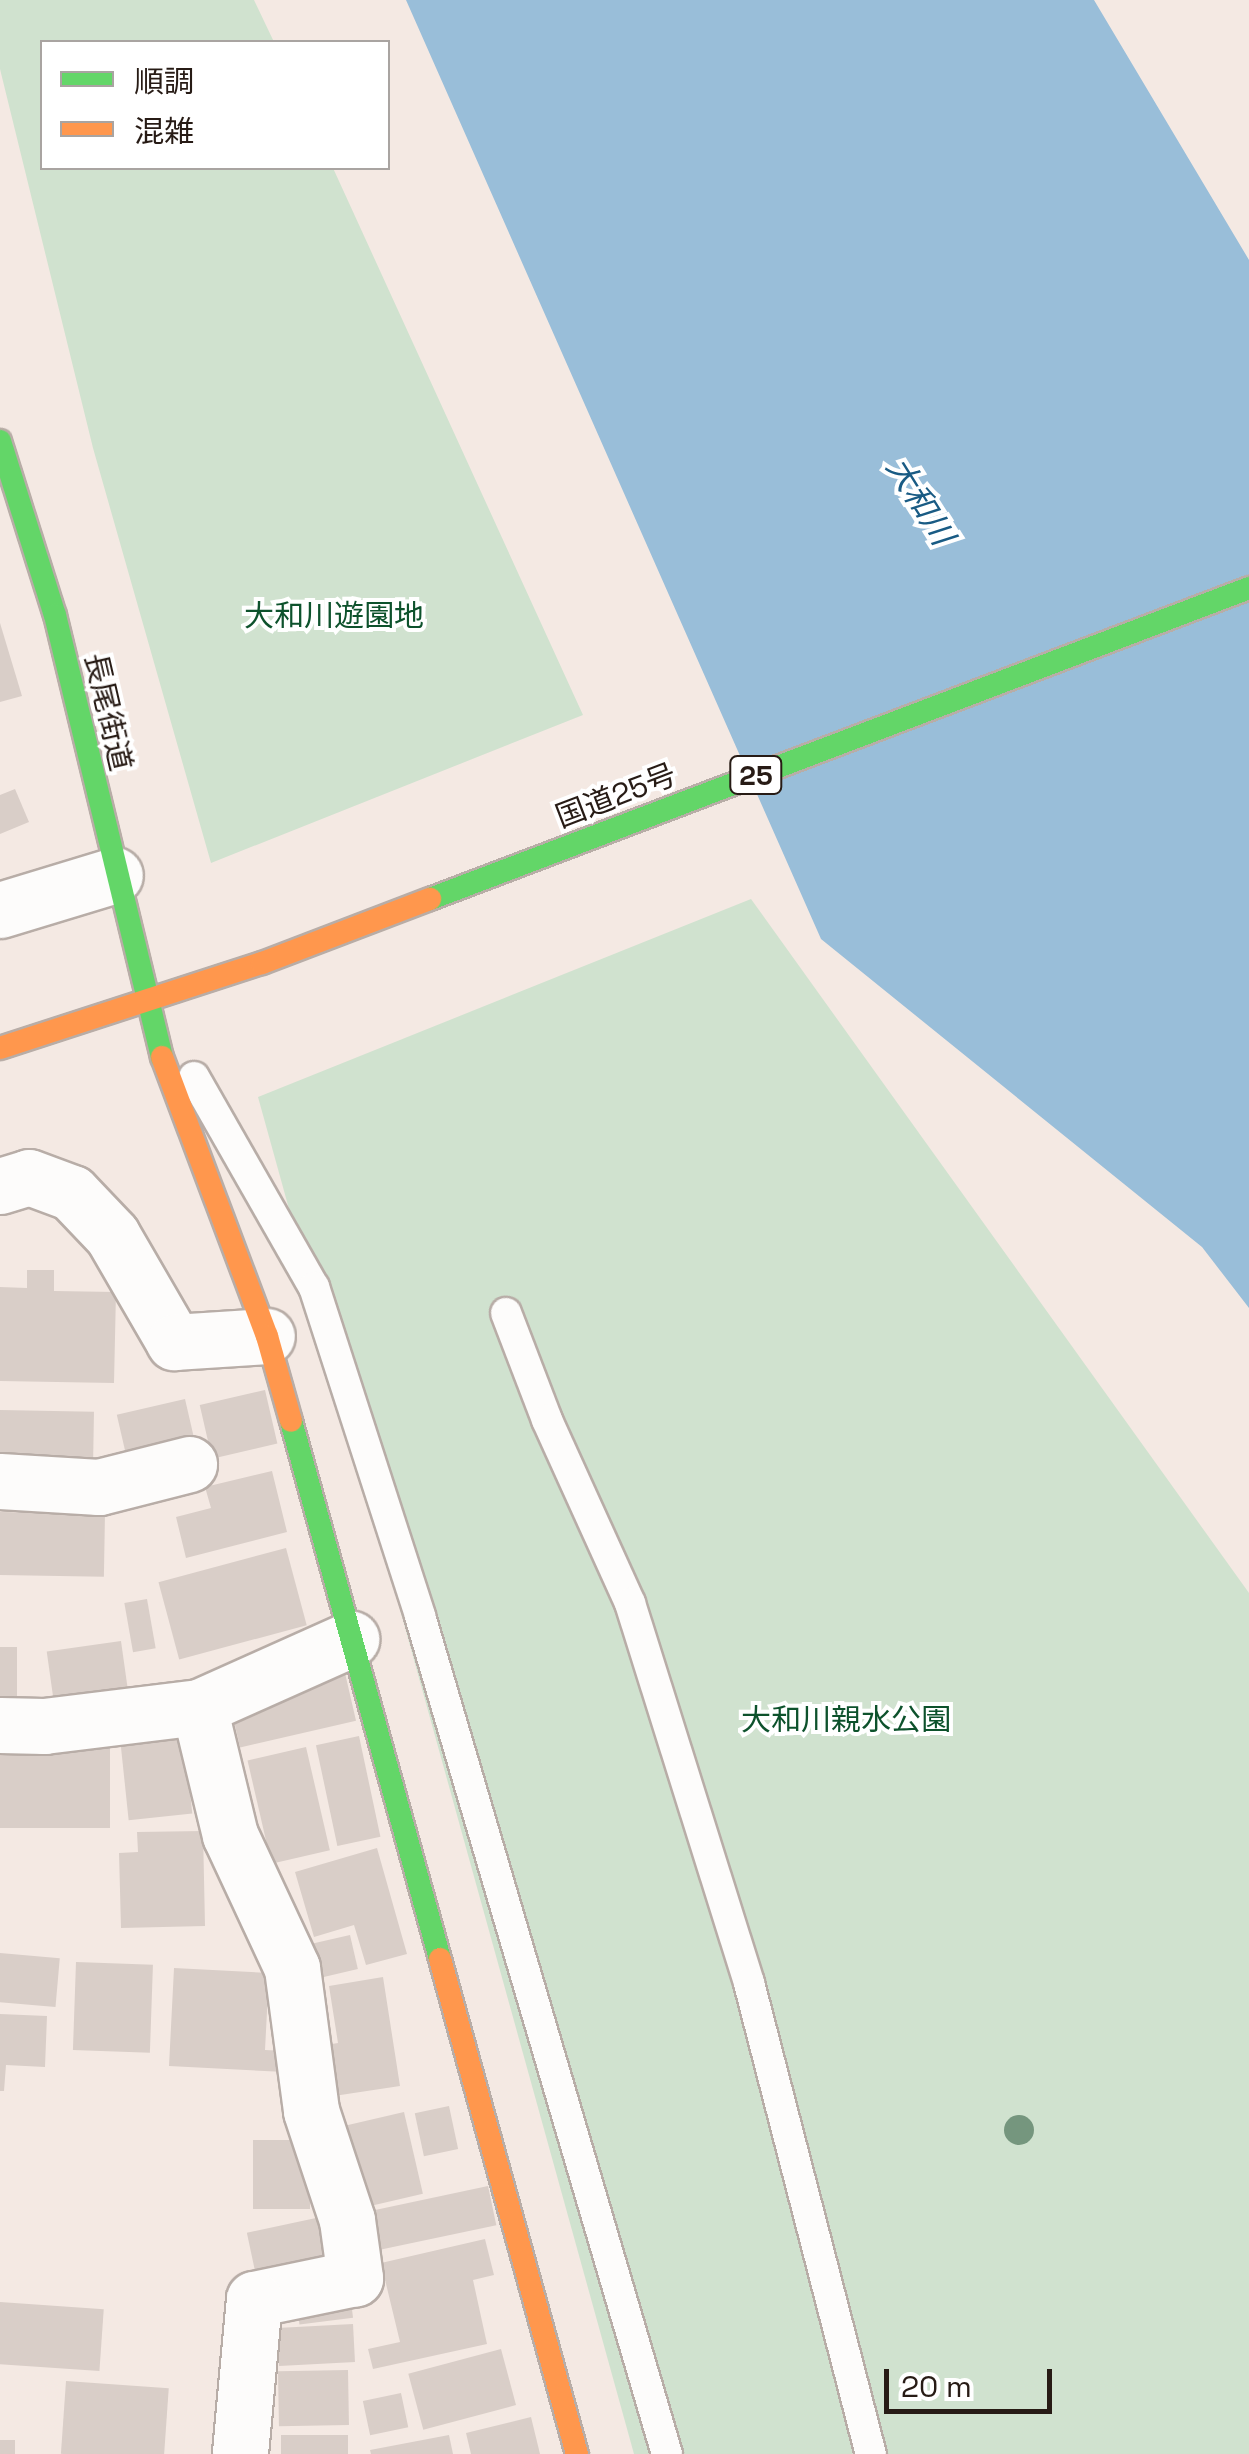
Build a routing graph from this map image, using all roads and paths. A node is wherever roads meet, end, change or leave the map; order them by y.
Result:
1 (0, 441) edge
2 (1249, 588) edge
3 (116, 876) junction
4 (0, 910) edge
5 (148, 998) junction
6 (0, 1048) edge
7 (194, 1077) dead end
8 (0, 1186) edge
9 (506, 1314) dead end
10 (268, 1336) junction
11 (189, 1464) dead end
12 (0, 1481) edge
13 (351, 1640) junction
14 (199, 1707) junction
15 (0, 1725) edge
16 (240, 2454) edge
17 (576, 2454) edge
18 (667, 2454) edge
19 (871, 2454) edge

1 - 3 main road, 長尾街道
2 - 5 main road, 国道25号 / 25
3 - 4 street
3 - 5 main road, 長尾街道
5 - 6 main road, 国道25号 / 25
5 - 10 main road, 長尾街道
7 - 18 lane
8 - 10 street
9 - 19 lane
10 - 13 main road, 長尾街道
11 - 12 street
13 - 14 street
13 - 17 main road, 長尾街道
14 - 15 street
14 - 16 street

